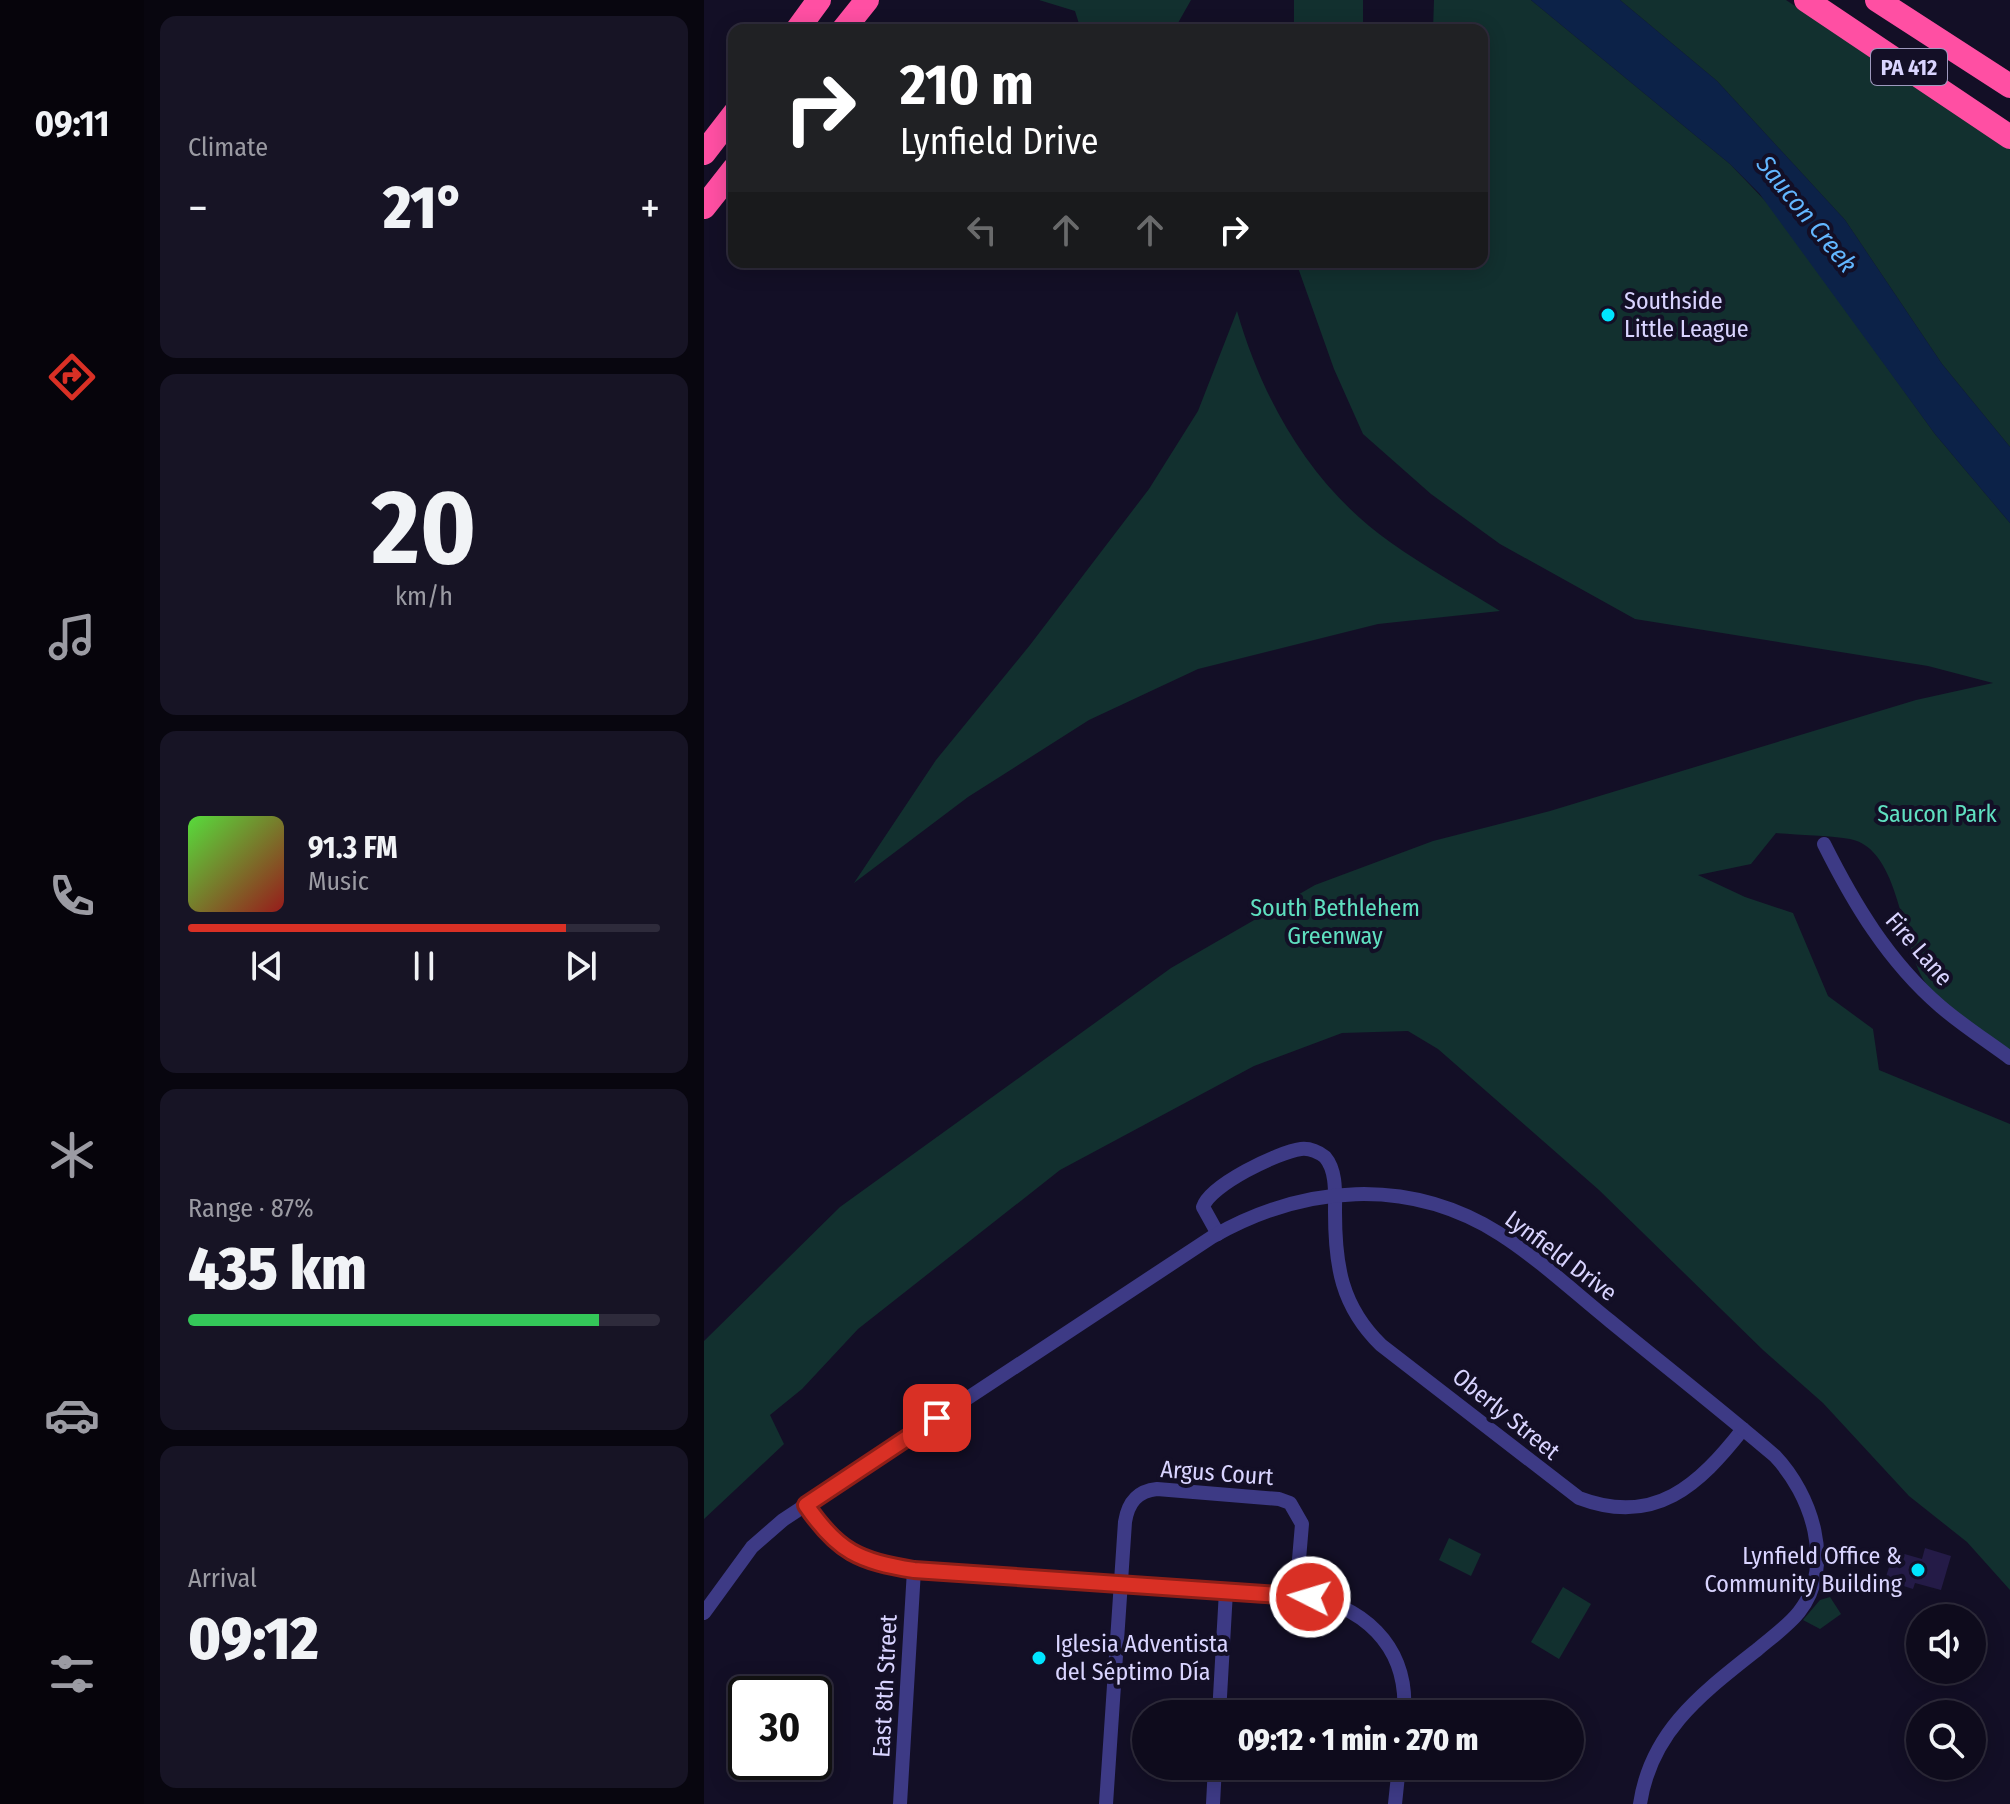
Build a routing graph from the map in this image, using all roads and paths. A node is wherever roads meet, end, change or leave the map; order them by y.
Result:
1 (819, 0) edge
2 (867, 0) edge
3 (1806, 0) edge
4 (1877, 0) edge
5 (801, 24) edge
6 (848, 24) edge
7 (2010, 86) edge
8 (728, 122) edge
9 (2010, 137) edge
10 (704, 153) edge
11 (728, 177) edge
12 (704, 207) edge
13 (1824, 844) dead end
14 (2010, 1058) edge
15 (1335, 1194) junction
16 (1218, 1234) junction
17 (1743, 1429) junction
18 (801, 1508) junction
19 (914, 1570) junction
20 (1121, 1584) junction
21 (1226, 1591) junction
22 (1296, 1595) junction
23 (704, 1613) edge
24 (1220, 1700) edge
25 (1403, 1700) edge
26 (1214, 1780) edge
27 (1398, 1780) edge
28 (900, 1804) edge
29 (1106, 1804) edge
30 (1213, 1804) edge
31 (1395, 1804) edge
32 (1640, 1804) edge

1 - 5 highway
2 - 6 highway
3 - 9 highway, PA 412
4 - 7 highway, PA 412
8 - 10 highway
11 - 12 highway
13 - 14 street, Fire Lane
15 - 16 street, Lynfield Drive
15 - 16 street, Oberly Street
15 - 17 street, Lynfield Drive
15 - 17 street, Oberly Street
16 - 18 street, Lynfield Drive
17 - 32 street, Lynfield Drive
18 - 19 street
18 - 23 street, Lynfield Drive
19 - 20 street
19 - 28 street, East 8th Street
20 - 21 street
20 - 22 street, Argus Court
20 - 29 street
21 - 22 street
21 - 24 street
22 - 25 street
26 - 30 street
27 - 31 street

